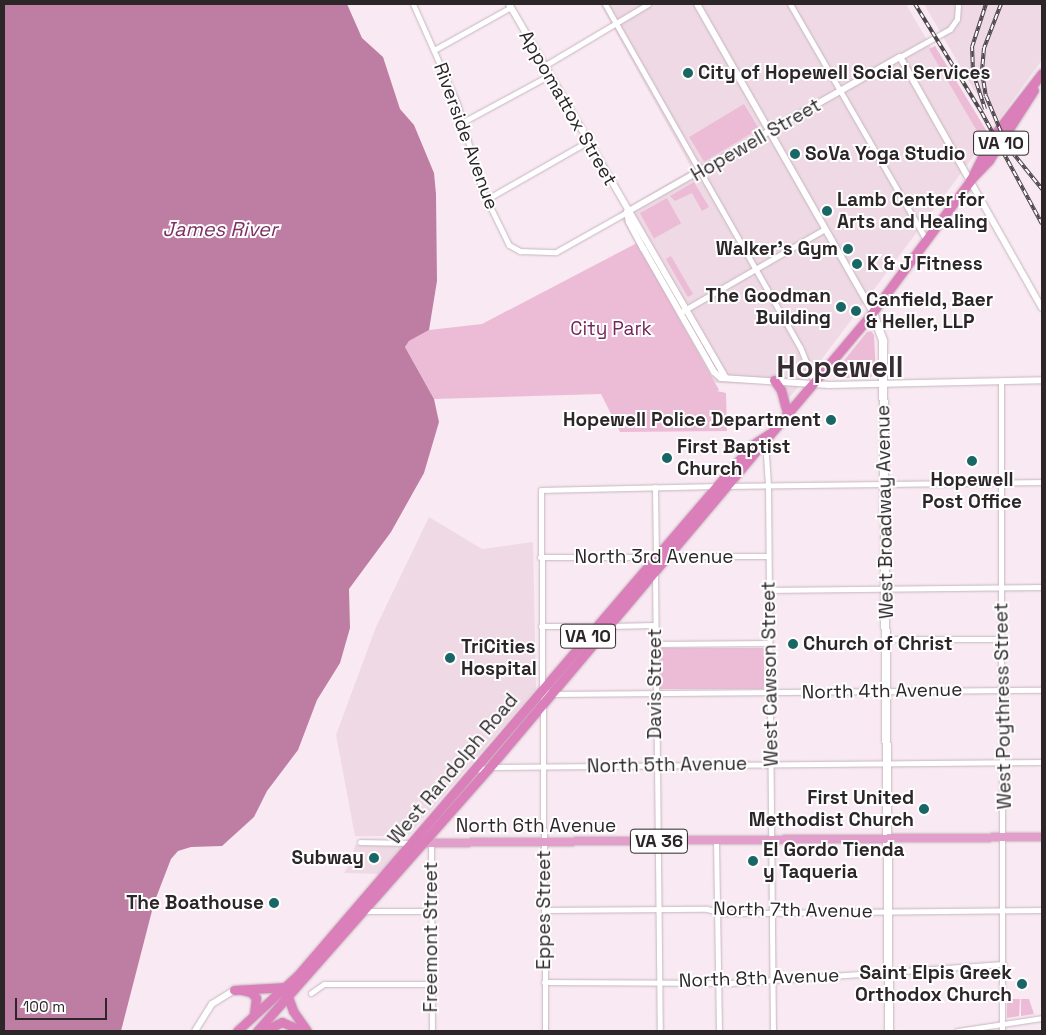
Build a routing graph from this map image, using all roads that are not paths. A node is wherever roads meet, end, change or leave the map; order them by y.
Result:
1 (413, 4) edge
2 (605, 4) edge
3 (648, 4) edge
4 (697, 4) edge
5 (790, 4) edge
6 (958, 4) edge
7 (510, 5) edge
8 (616, 23) junction
9 (434, 50) junction
10 (900, 57) junction
11 (544, 66) junction
12 (1042, 74) edge
13 (550, 75) junction
14 (840, 92) junction
15 (463, 122) junction
16 (770, 132) junction
17 (587, 142) junction
18 (700, 171) junction
19 (970, 180) junction
20 (487, 199) junction
21 (627, 212) junction
22 (825, 229) junction
23 (927, 241) junction
24 (533, 252) joint
25 (755, 268) junction
26 (1042, 308) edge
27 (683, 310) junction
28 (873, 313) junction
29 (774, 380) junction
30 (1042, 380) edge
31 (1001, 381) junction
32 (814, 382) junction
33 (883, 383) junction
34 (787, 413) junction
35 (766, 437) junction
36 (1000, 482) junction
37 (1042, 482) edge
38 (885, 484) junction
39 (768, 485) junction
40 (716, 486) junction
41 (730, 486) junction
42 (655, 487) junction
43 (669, 556) junction
44 (768, 556) junction
45 (540, 557) junction
46 (656, 557) junction
47 (655, 572) junction
48 (1042, 587) edge
49 (886, 588) junction
50 (1001, 588) junction
51 (768, 590) junction
52 (655, 625) junction
53 (541, 626) junction
54 (596, 626) junction
55 (610, 626) junction
56 (886, 639) junction
57 (1002, 639) junction
58 (769, 643) junction
59 (655, 644) junction
60 (543, 689) junction
61 (1003, 690) junction
62 (1042, 690) edge
63 (887, 691) junction
64 (770, 692) junction
65 (655, 693) junction
66 (551, 694) junction
67 (543, 704) junction
68 (1004, 762) junction
69 (1042, 762) edge
70 (887, 763) junction
71 (771, 764) junction
72 (656, 765) junction
73 (544, 766) junction
74 (489, 767) junction
75 (472, 771) junction
76 (1004, 837) junction
77 (1042, 837) edge
78 (888, 839) junction
79 (772, 840) junction
80 (657, 841) junction
81 (716, 841) junction
82 (360, 842) dead end
83 (544, 842) junction
84 (412, 843) junction
85 (427, 843) junction
86 (657, 909) junction
87 (544, 910) junction
88 (1003, 910) junction
89 (1042, 910) edge
90 (362, 911) junction
91 (431, 911) junction
92 (717, 911) junction
93 (888, 912) junction
94 (774, 913) junction
95 (1003, 964) junction
96 (888, 972) junction
97 (773, 980) junction
98 (544, 982) junction
99 (659, 982) junction
100 (719, 982) junction
101 (431, 984) junction
102 (287, 987) junction
103 (234, 990) junction
104 (311, 993) dead end
105 (288, 997) junction
106 (252, 1018) junction
107 (1042, 1018) edge
108 (1002, 1024) junction
109 (195, 1031) edge
110 (237, 1031) edge
111 (257, 1031) edge
112 (264, 1031) edge
113 (302, 1031) edge
114 (307, 1031) edge
115 (432, 1031) edge
116 (545, 1031) edge
117 (660, 1031) edge
118 (719, 1031) edge
119 (773, 1031) edge
120 (889, 1031) edge
121 (957, 1031) edge
122 (1002, 1031) edge

1 - 9 street, Riverside Avenue
2 - 8 street
3 - 8 street
4 - 16 street
5 - 14 street
6 - 10 street, Hopewell Street
7 - 9 street
7 - 11 street, Appomattox Street
8 - 11 street
8 - 18 street
9 - 15 street, Riverside Avenue
10 - 14 street, Hopewell Street
10 - 19 street
11 - 13 street, Appomattox Street
12 - 19 highway, VA 10
13 - 15 street
13 - 17 street, Appomattox Street
14 - 16 street, Hopewell Street
14 - 23 street
15 - 20 street, Riverside Avenue
16 - 18 street, Hopewell Street
16 - 22 street
17 - 20 street
17 - 21 street, Appomattox Street
18 - 21 street, Hopewell Street
18 - 25 street
19 - 23 highway, VA 10
19 - 26 street
20 - 24 street, Riverside Avenue
21 - 24 street, Hopewell Street
21 - 27 street, Appomattox Street
22 - 25 street
22 - 28 street
23 - 28 highway, VA 10
25 - 27 street
25 - 32 street
27 - 29 street, Appomattox Street
28 - 32 highway, VA 10
28 - 33 main road, West Broadway Avenue
29 - 32 street
29 - 34 highway
30 - 31 street
31 - 33 street
31 - 36 street, West Poythress Street
32 - 33 street
32 - 34 highway, West Randolph Road / VA 10
33 - 38 main road, West Broadway Avenue
34 - 35 highway, West Randolph Road / VA 10
35 - 39 street, West Cawson Street
35 - 40 highway, West Randolph Road / VA 10
35 - 41 highway, West Randolph Road / VA 10
36 - 37 street
36 - 38 street
36 - 50 street, West Poythress Street
38 - 39 street
38 - 49 main road, West Broadway Avenue
39 - 41 street
39 - 44 street, West Cawson Street
40 - 41 street
40 - 42 street
40 - 46 highway, West Randolph Road / VA 10
41 - 43 highway, West Randolph Road / VA 10
42 - 45 street, Eppes Street
42 - 46 street, Davis Street
43 - 44 street, North 3rd Avenue
43 - 46 street, North 3rd Avenue
43 - 47 highway, West Randolph Road / VA 10
44 - 51 street, West Cawson Street
45 - 46 street, North 3rd Avenue
45 - 53 street, Eppes Street
46 - 47 street, Davis Street
46 - 54 highway, West Randolph Road / VA 10
47 - 52 street, Davis Street
47 - 55 highway, West Randolph Road / VA 10
48 - 50 street
49 - 50 street
49 - 51 street
49 - 56 main road, West Broadway Avenue
50 - 57 street, West Poythress Street
51 - 58 street, West Cawson Street
52 - 55 street
52 - 59 street, Davis Street
53 - 54 street
53 - 60 street, Eppes Street
54 - 55 street
54 - 60 highway, West Randolph Road / VA 10
55 - 66 highway, West Randolph Road / VA 10
56 - 57 street
56 - 63 main road, West Broadway Avenue
57 - 61 street, West Poythress Street
58 - 59 street
58 - 64 street, West Cawson Street
59 - 65 street, Davis Street
60 - 66 street
60 - 67 street, Eppes Street
60 - 75 highway, West Randolph Road / VA 10
61 - 62 street, North 4th Avenue
61 - 63 street, North 4th Avenue
61 - 68 street, West Poythress Street
63 - 64 street, North 4th Avenue
63 - 70 main road, West Broadway Avenue
64 - 65 street, North 4th Avenue
64 - 71 street, West Cawson Street
65 - 66 street, North 4th Avenue
65 - 72 street, Davis Street
66 - 67 highway, West Randolph Road / VA 10
67 - 73 street, Eppes Street
67 - 74 highway, West Randolph Road / VA 10
68 - 69 street, North 5th Avenue
68 - 70 street, North 5th Avenue
68 - 76 street, West Poythress Street
70 - 71 street, North 5th Avenue
70 - 78 main road, West Broadway Avenue
71 - 72 street, North 5th Avenue
71 - 79 street, West Cawson Street
72 - 73 street, North 5th Avenue
72 - 80 street, Davis Street
73 - 74 street, North 5th Avenue
73 - 83 street, Eppes Street
74 - 75 street, North 5th Avenue
74 - 85 highway, West Randolph Road / VA 10
75 - 84 highway, West Randolph Road / VA 10
76 - 77 main road, North 6th Avenue
76 - 78 main road, North 6th Avenue
76 - 88 street, West Poythress Street
78 - 79 main road, North 6th Avenue / VA 36
78 - 93 main road, West Broadway Avenue
79 - 81 main road, North 6th Avenue / VA 36
79 - 94 street, West Cawson Street
80 - 81 main road, North 6th Avenue / VA 36
80 - 83 main road, North 6th Avenue / VA 36
80 - 86 street, Davis Street
81 - 92 street
82 - 84 street, North 6th Avenue
83 - 85 main road, North 6th Avenue / VA 36
83 - 87 street, Eppes Street
84 - 85 main road, North 6th Avenue / VA 36
84 - 102 highway, West Randolph Road / VA 10
85 - 90 highway, West Randolph Road / VA 10
85 - 91 street, Freemont Street
86 - 87 street, North 7th Avenue
86 - 92 street, North 7th Avenue
86 - 99 street, Davis Street
87 - 98 street, Eppes Street
88 - 89 street, North 7th Avenue
88 - 93 street, North 7th Avenue
88 - 95 street, West Poythress Street
90 - 91 street
90 - 105 highway, West Randolph Road / VA 10
91 - 101 street, Freemont Street
92 - 94 street, North 7th Avenue
92 - 100 street
93 - 94 street, North 7th Avenue
93 - 96 main road, West Broadway Avenue
94 - 97 street, West Cawson Street
95 - 96 street, North 8th Avenue
95 - 108 street, West Poythress Street
96 - 97 street, North 8th Avenue
96 - 120 main road, West Broadway Avenue
97 - 100 street, North 8th Avenue
97 - 119 street, West Cawson Street
98 - 99 street, North 8th Avenue
98 - 116 street, Eppes Street
99 - 100 street, North 8th Avenue
99 - 117 street, Davis Street
100 - 118 street
101 - 104 street
101 - 115 street, Freemont Street
102 - 103 highway
102 - 106 highway, West Randolph Road / VA 10
103 - 106 highway
103 - 109 street
105 - 111 highway, West Randolph Road / VA 10
105 - 114 highway
106 - 110 highway, West Randolph Road / VA 10
107 - 108 street
108 - 121 street
108 - 122 street, West Poythress Street
112 - 113 highway

